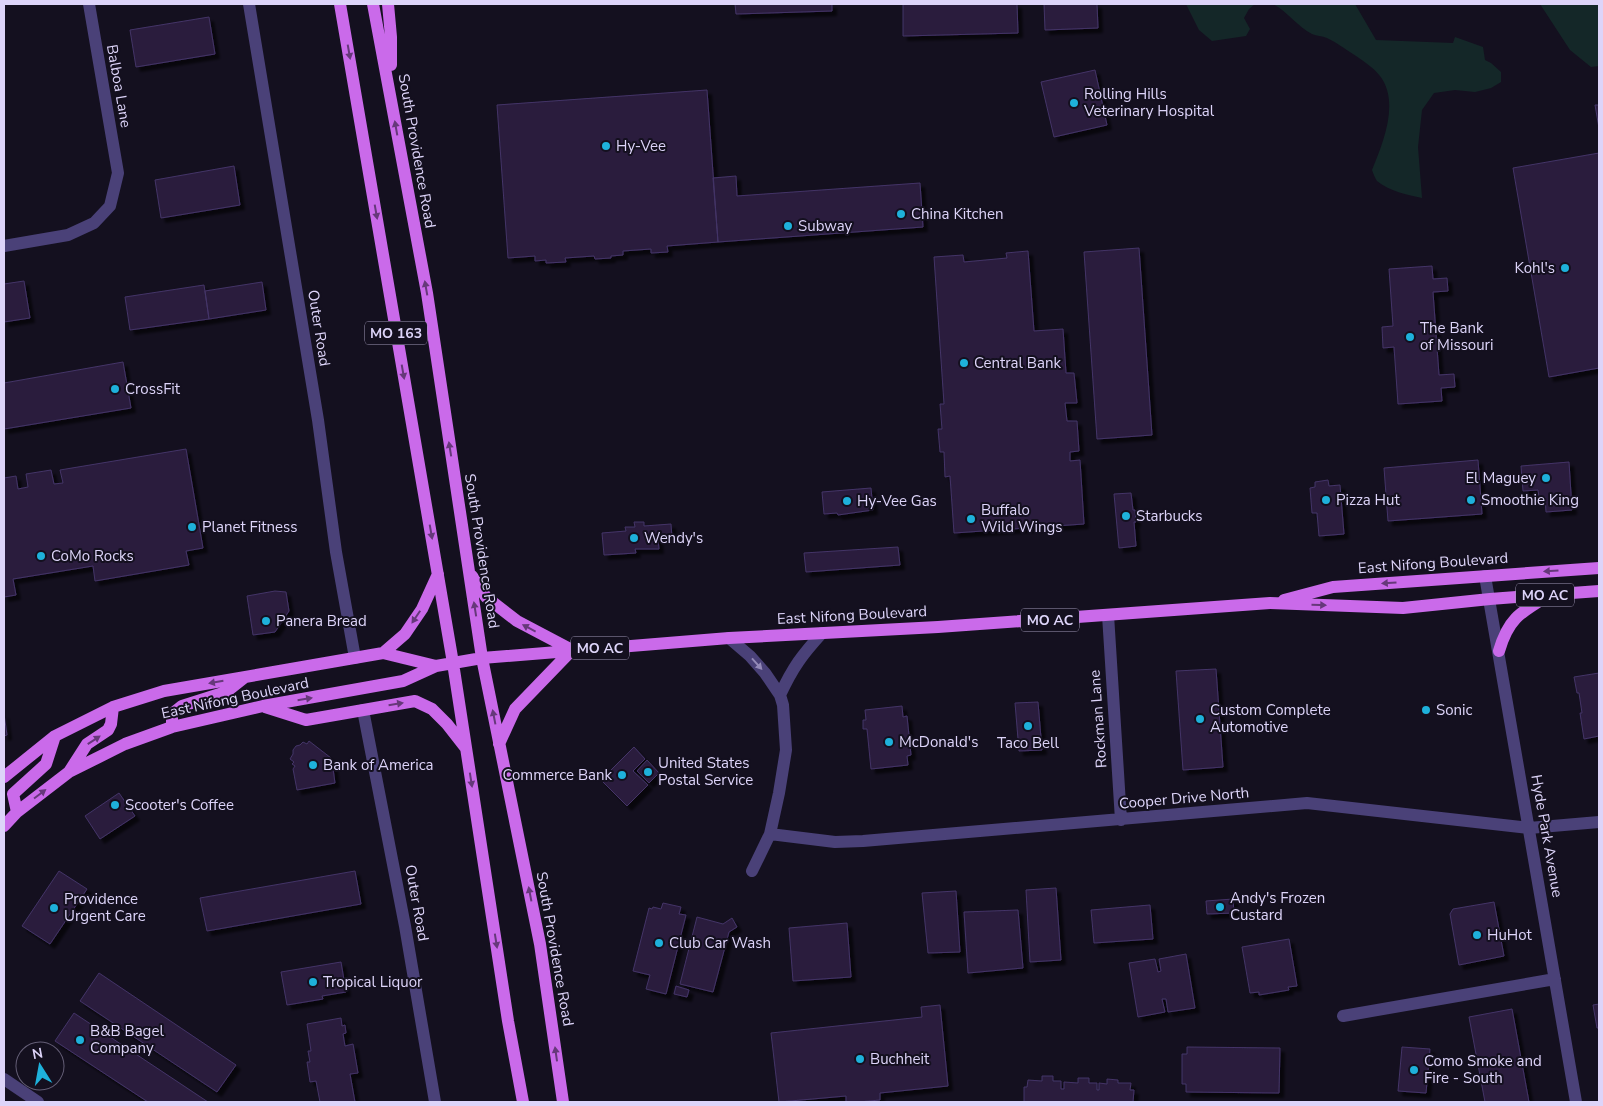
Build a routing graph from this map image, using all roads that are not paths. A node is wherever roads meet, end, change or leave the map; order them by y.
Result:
1 (89, 4) edge
2 (249, 4) edge
3 (340, 4) edge
4 (373, 4) edge
5 (388, 4) edge
6 (390, 96) junction
7 (4, 246) edge
8 (1599, 568) edge
9 (469, 570) junction
10 (438, 574) junction
11 (1485, 576) junction
12 (1599, 591) edge
13 (1550, 595) junction
14 (1490, 599) junction
15 (1270, 604) junction
16 (1108, 615) junction
17 (822, 633) junction
18 (729, 638) junction
19 (572, 650) junction
20 (1499, 651) junction
21 (384, 653) junction
22 (355, 658) junction
23 (482, 658) junction
24 (453, 663) junction
25 (436, 666) junction
26 (247, 676) junction
27 (780, 694) junction
28 (263, 706) junction
29 (113, 707) junction
30 (363, 710) junction
31 (172, 727) junction
32 (55, 736) junction
33 (500, 744) junction
34 (466, 750) junction
35 (69, 772) junction
36 (4, 777) edge
37 (17, 812) junction
38 (1121, 820) junction
39 (1599, 822) edge
40 (4, 826) edge
41 (1529, 828) junction
42 (770, 834) junction
43 (752, 871) dead end
44 (1555, 979) junction
45 (1343, 1016) dead end
46 (4, 1079) edge
47 (38, 1102) edge
48 (435, 1102) edge
49 (523, 1102) edge
50 (563, 1102) edge
51 (1576, 1102) edge

1 - 7 street, Balboa Lane
2 - 22 street, Outer Road
3 -> 10 main road, MO 163
4 - 6 main road, South Providence Road / MO 163
5 - 6 main road
9 -> 6 main road, South Providence Road / MO 163
8 -> 11 main road, East Nifong Boulevard / MO AC
19 -> 9 main road
23 -> 9 main road, South Providence Road / MO 163
10 -> 21 main road
10 - 24 main road, MO 163
11 - 14 street, Hyde Park Avenue
11 -> 15 main road, East Nifong Boulevard / MO AC
12 - 13 main road, East Nifong Boulevard / MO AC
13 - 14 main road, East Nifong Boulevard / MO AC
13 - 20 main road
15 -> 14 main road, East Nifong Boulevard / MO AC
14 - 20 street, Hyde Park Avenue
15 - 16 main road, East Nifong Boulevard / MO AC
16 - 17 main road, East Nifong Boulevard / MO AC
16 - 38 street, Rockman Lane
17 - 18 main road, East Nifong Boulevard / MO AC
17 - 27 street
18 - 19 main road, East Nifong Boulevard / MO AC
18 -> 27 street
19 - 23 main road, East Nifong Boulevard / MO AC
19 - 33 main road
20 - 41 street, Hyde Park Avenue
21 - 22 main road, East Nifong Boulevard
21 - 25 main road, East Nifong Boulevard
22 - 26 main road, East Nifong Boulevard
23 - 24 main road, East Nifong Boulevard / MO AC
33 -> 23 main road, South Providence Road / MO 163
24 - 25 main road, East Nifong Boulevard
24 - 34 main road, MO 163
28 -> 25 main road, East Nifong Boulevard
26 -> 29 main road, East Nifong Boulevard
26 - 31 main road
27 - 42 street
28 - 30 main road
28 - 31 main road, East Nifong Boulevard
29 - 32 main road, East Nifong Boulevard
35 -> 29 main road
30 -> 34 main road
30 - 48 street, Outer Road
31 - 35 main road, East Nifong Boulevard
32 - 36 main road, East Nifong Boulevard
32 - 37 main road
50 -> 33 main road, South Providence Road / MO 163
34 -> 49 main road, MO 163
37 -> 35 main road, East Nifong Boulevard
37 - 40 main road, East Nifong Boulevard
38 - 41 street, Cooper Drive North
38 - 42 street, Cooper Drive North
39 - 41 street, Cooper Drive North
41 - 44 street, Hyde Park Avenue
42 - 43 street
44 - 45 street
44 - 51 street, Hyde Park Avenue
46 - 47 street

